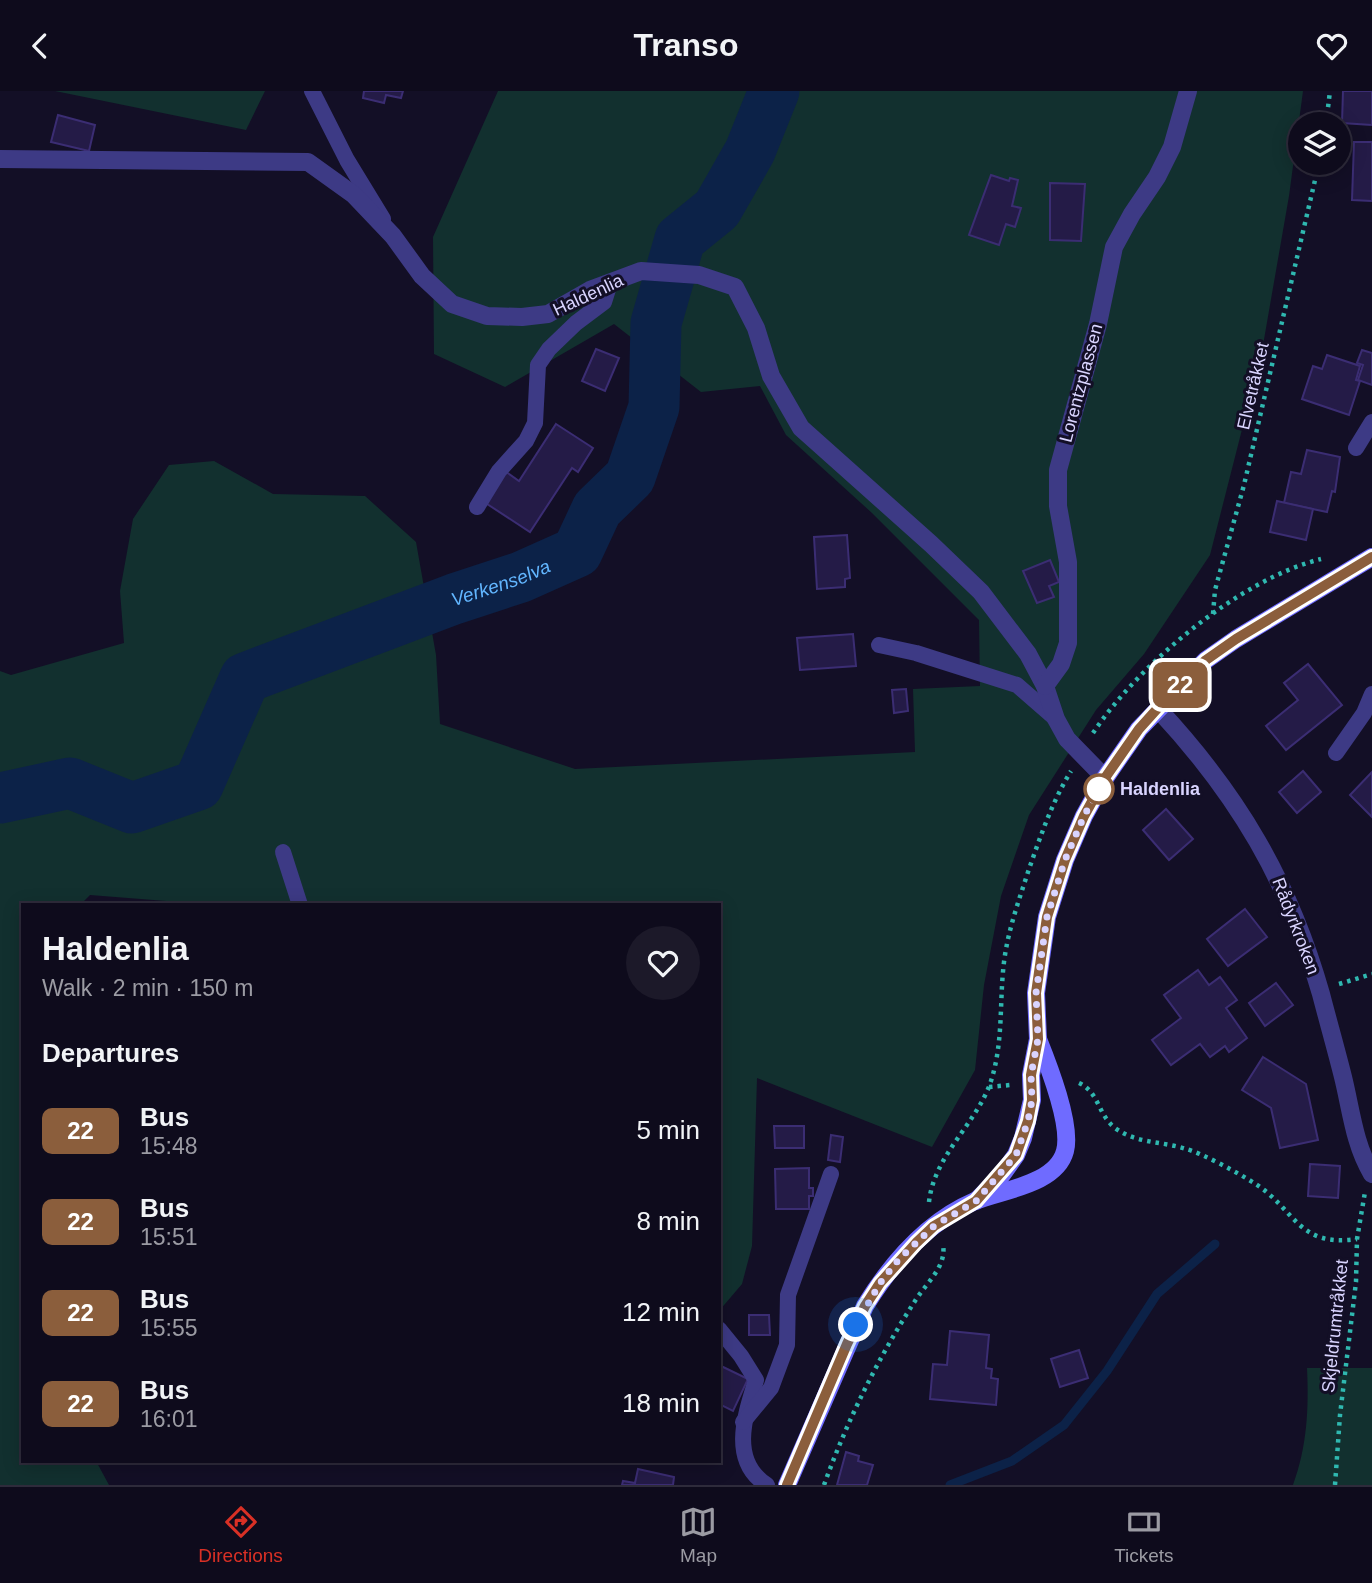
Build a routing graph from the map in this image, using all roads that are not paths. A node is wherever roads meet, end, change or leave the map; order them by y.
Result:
1 (312, 91) edge
2 (1188, 91) edge
3 (0, 159) edge
4 (393, 236) junction
5 (610, 283) junction
6 (1372, 422) edge
7 (1356, 448) dead end
8 (477, 507) dead end
9 (1372, 557) edge
10 (879, 645) dead end
11 (1045, 686) junction
12 (1372, 694) edge
13 (1158, 709) junction
14 (1056, 719) junction
15 (1336, 753) dead end
16 (1105, 778) junction
17 (283, 852) dead end
18 (299, 903) edge
19 (1038, 1039) junction
20 (1371, 1172) edge
21 (831, 1174) dead end
22 (976, 1201) junction
23 (721, 1331) edge
24 (743, 1422) junction
25 (767, 1485) edge
26 (787, 1485) edge

1 - 4 lane
2 - 11 street, Lorentzplassen
3 - 4 street, Haldenlia
4 - 5 street, Haldenlia
5 - 8 lane
5 - 11 street, Haldenlia
6 - 7 lane
9 - 13 main road
10 - 14 lane
11 - 14 street, Haldenlia
12 - 15 lane
13 - 16 main road
13 - 20 street, Rådyrkroken
14 - 16 street, Haldenlia
16 - 19 main road
17 - 18 lane
19 - 22 main road
19 - 22 main road
21 - 24 lane
22 - 26 main road
23 - 24 lane
24 - 25 lane

